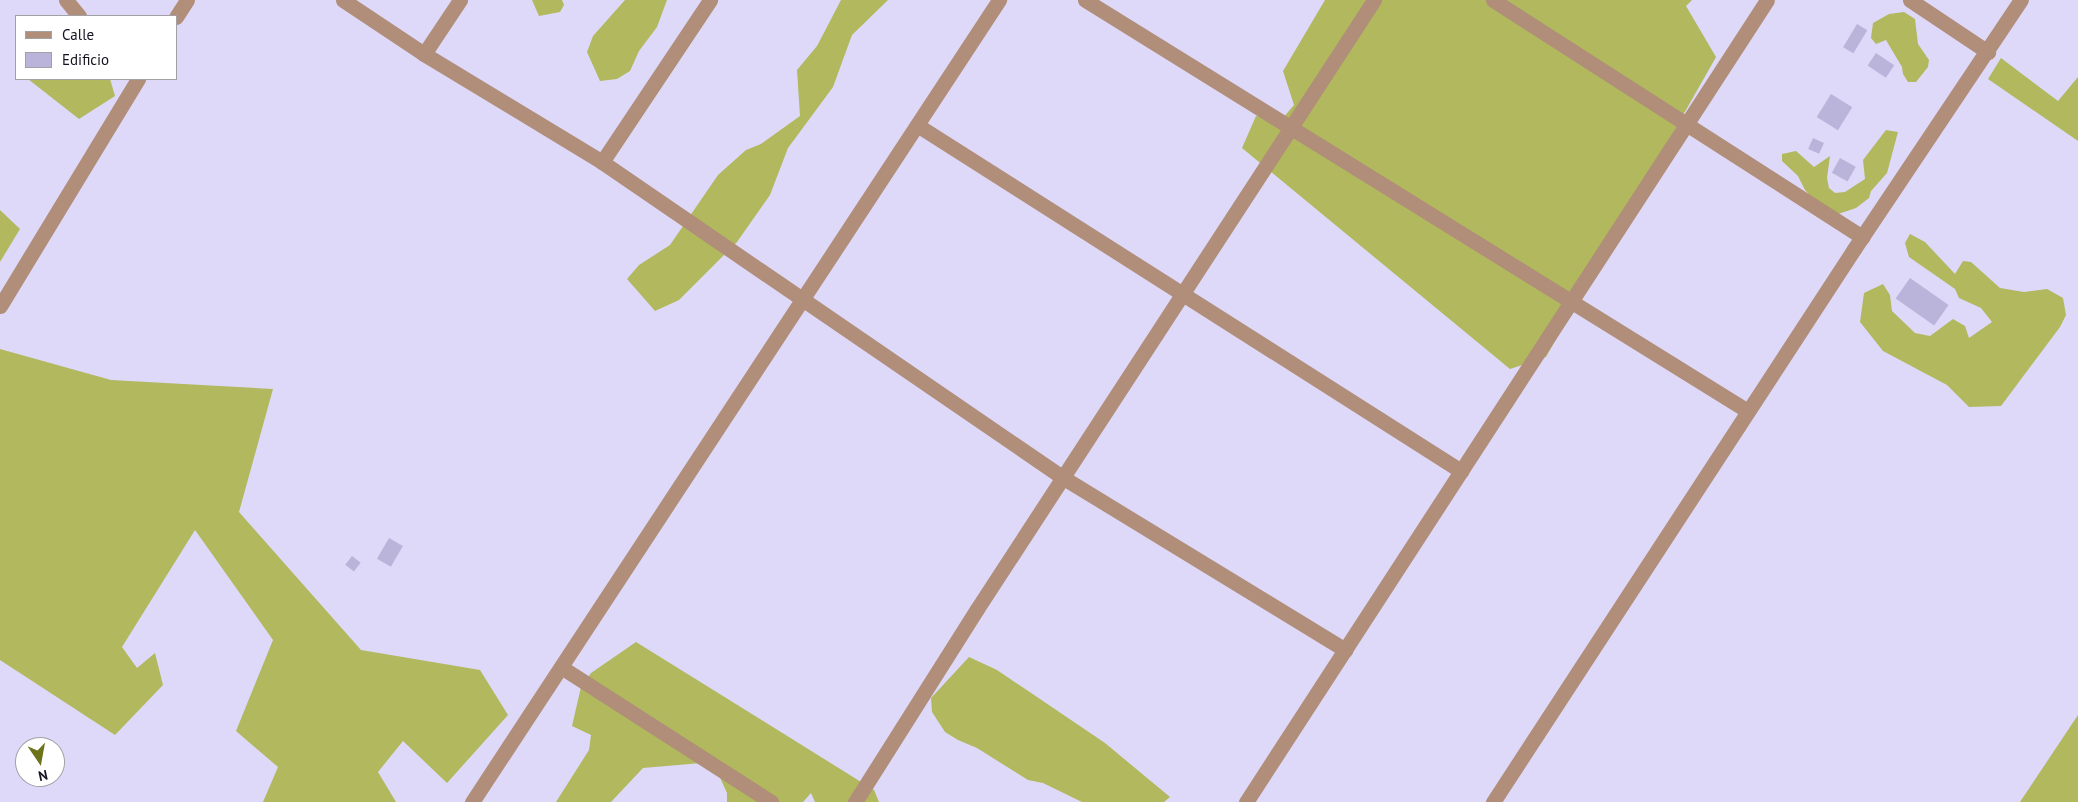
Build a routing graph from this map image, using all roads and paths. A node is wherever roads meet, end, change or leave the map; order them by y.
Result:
1 (66, 0) edge
2 (187, 0) edge
3 (343, 0) edge
4 (460, 0) edge
5 (710, 0) edge
6 (999, 0) edge
7 (1085, 0) edge
8 (1374, 0) edge
9 (1493, 0) edge
10 (1767, 0) edge
11 (1910, 0) edge
12 (2021, 0) edge
13 (78, 15) edge
14 (177, 15) edge
15 (1988, 52) junction
16 (424, 54) junction
17 (137, 80) edge
18 (1687, 124) junction
19 (917, 125) junction
20 (1291, 128) junction
21 (602, 162) junction
22 (1862, 237) junction
23 (1182, 294) junction
24 (803, 299) junction
25 (1572, 301) junction
26 (0, 306) edge
27 (1748, 410) junction
28 (1461, 471) junction
29 (1062, 477) junction
30 (1345, 650) junction
31 (561, 667) junction
32 (472, 802) edge
33 (771, 802) edge
34 (855, 802) edge
35 (1246, 802) edge
36 (1492, 802) edge

1 - 13 street
2 - 14 street
3 - 16 street
4 - 16 street
5 - 21 street
6 - 19 street
7 - 20 street
8 - 20 street
9 - 18 street
10 - 18 street
11 - 15 street
12 - 15 street
15 - 22 street
16 - 21 street
17 - 26 street
18 - 22 street
18 - 25 street
19 - 23 street
19 - 24 street
20 - 23 street
20 - 25 street
21 - 24 street
22 - 27 street
23 - 28 street
23 - 29 street
24 - 29 street
24 - 31 street
25 - 27 street
25 - 28 street
27 - 36 street
28 - 30 street
29 - 30 street
29 - 34 street
30 - 35 street
31 - 32 street
31 - 33 street

